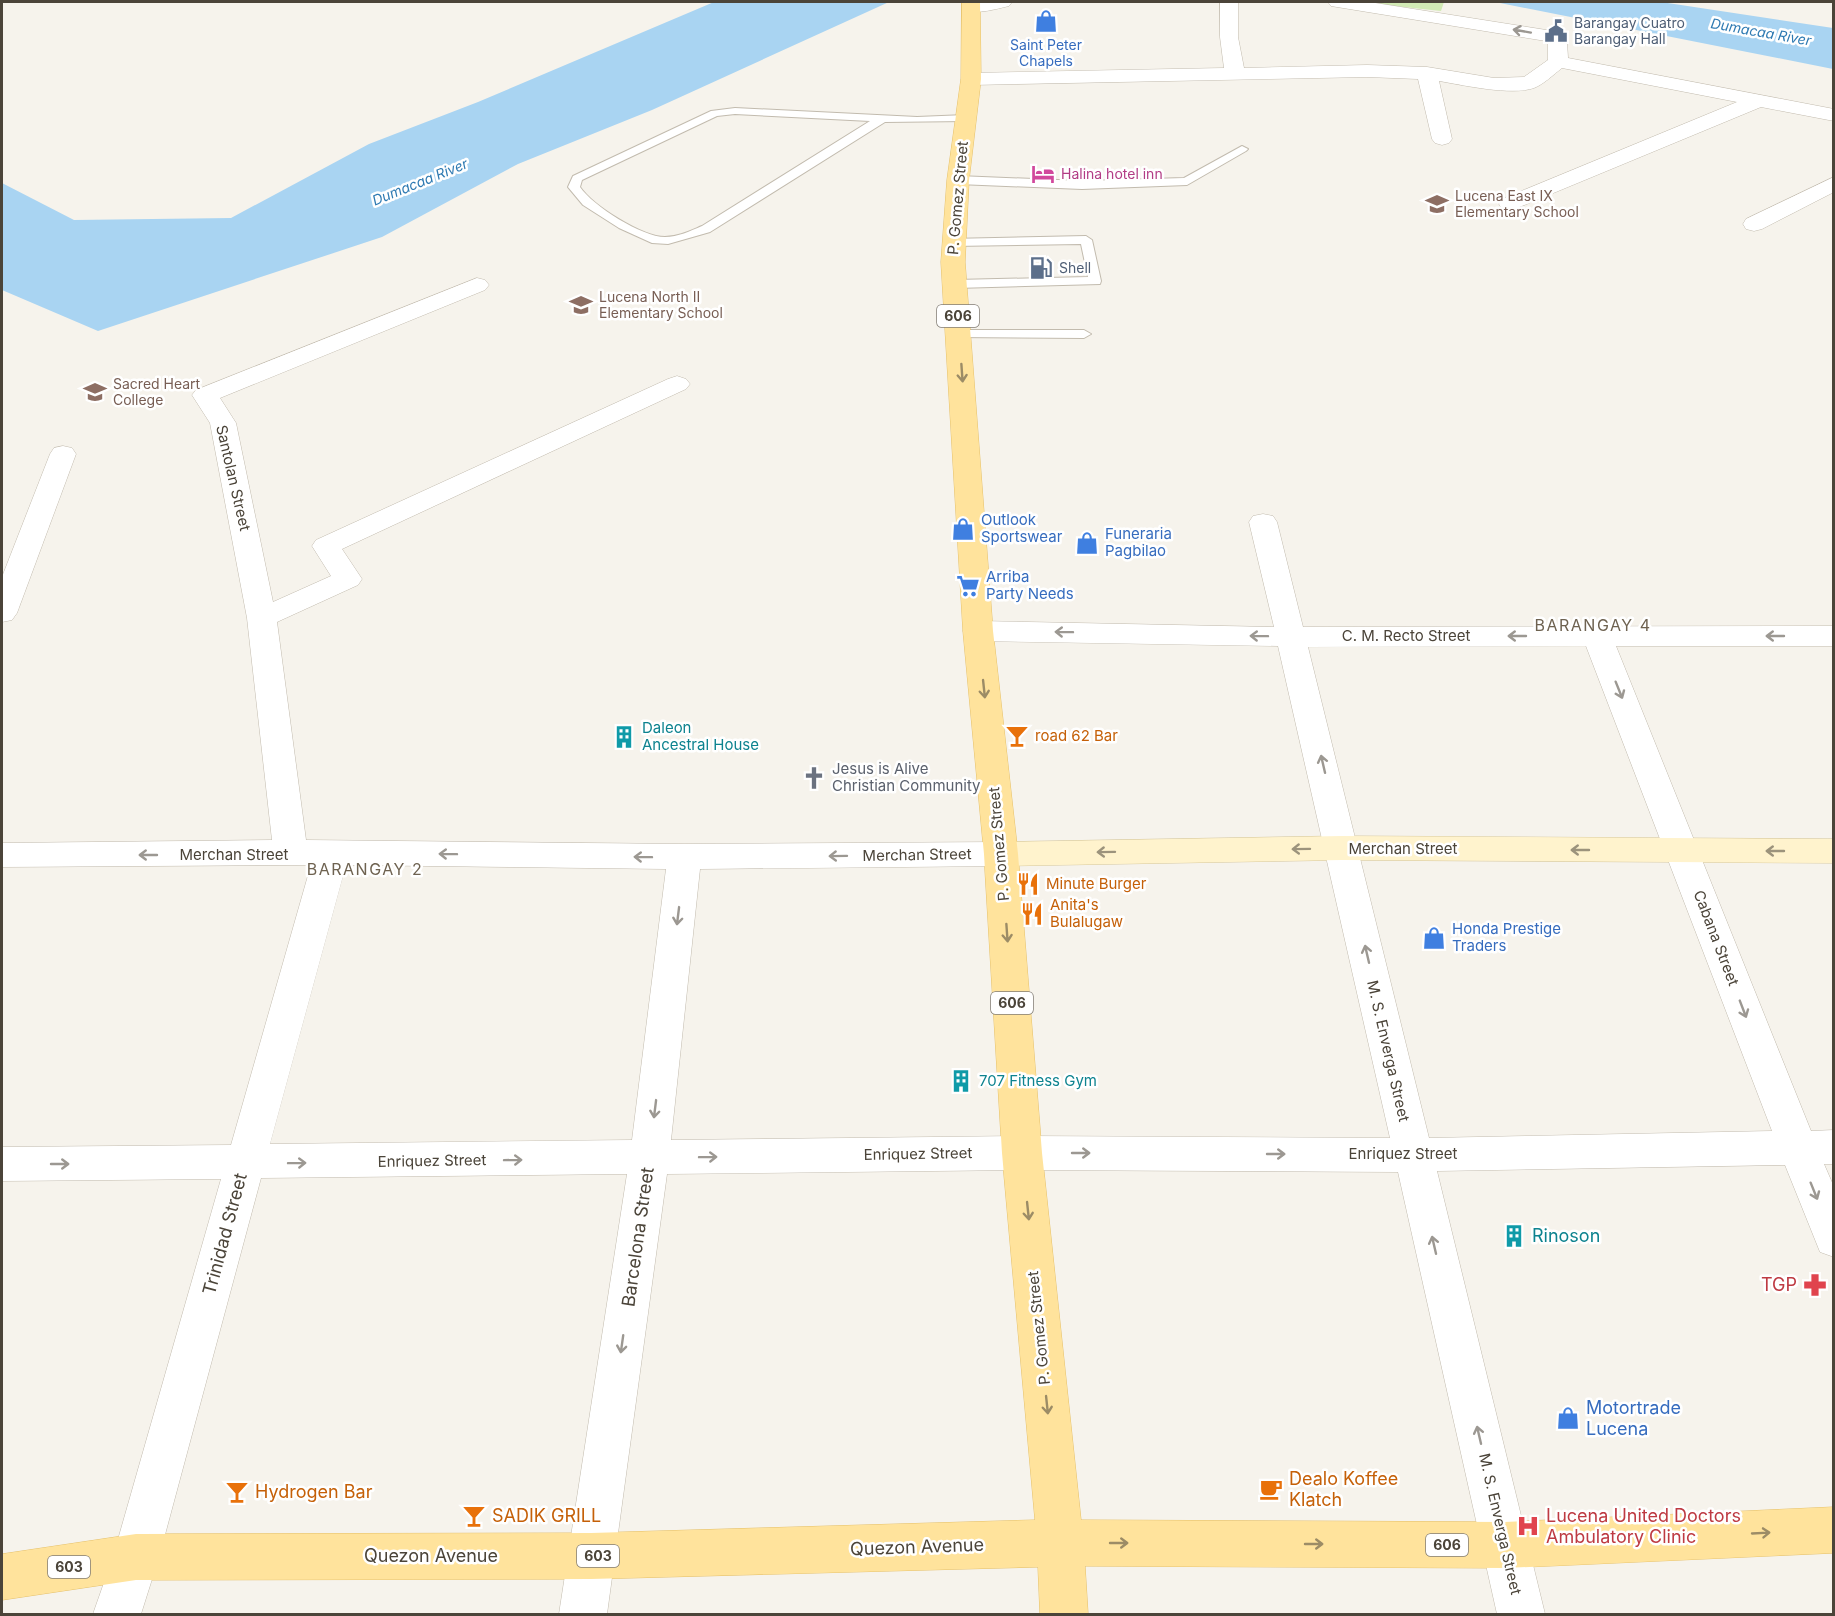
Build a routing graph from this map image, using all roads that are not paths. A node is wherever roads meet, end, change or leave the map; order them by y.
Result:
1 (1003, 2) edge
2 (1229, 2) edge
3 (1337, 2) edge
4 (972, 4) edge
5 (1558, 62) junction
6 (1427, 73) junction
7 (1235, 74) junction
8 (971, 79) junction
9 (1755, 102) junction
10 (1833, 115) edge
11 (883, 118) junction
12 (966, 118) junction
13 (1442, 139) dead end
14 (1242, 149) dead end
15 (958, 180) junction
16 (1833, 183) edge
17 (1510, 204) dead end
18 (1754, 224) dead end
19 (953, 242) junction
20 (956, 284) junction
21 (477, 285) dead end
22 (1084, 333) dead end
23 (959, 334) junction
24 (676, 384) dead end
25 (63, 454) dead end
26 (1263, 522) dead end
27 (2, 613) edge
28 (262, 618) junction
29 (978, 631) junction
30 (1597, 636) junction
31 (1833, 636) edge
32 (1292, 637) junction
33 (1342, 848) junction
34 (1683, 851) junction
35 (1833, 851) edge
36 (332, 852) junction
37 (1001, 854) junction
38 (2, 855) edge
39 (291, 855) junction
40 (684, 857) junction
41 (1796, 1147) junction
42 (1833, 1147) edge
43 (1022, 1153) junction
44 (1412, 1155) junction
45 (649, 1158) junction
46 (244, 1163) junction
47 (2, 1164) edge
48 (1833, 1239) edge
49 (1833, 1530) edge
50 (1060, 1543) junction
51 (1505, 1545) junction
52 (591, 1556) junction
53 (136, 1557) junction
54 (2, 1577) edge
55 (117, 1614) edge
56 (583, 1614) edge
57 (1064, 1614) edge
58 (1521, 1614) edge

1 - 4 street
2 - 7 street
5 -> 3 street
4 - 8 main road, P. Gomez Street / 606
5 - 6 street
5 - 9 street
6 - 7 street
6 - 13 street
7 - 8 street
8 - 12 main road, P. Gomez Street / 606
9 - 10 street
9 - 17 street
11 - 11 lane
11 - 12 lane
12 - 15 main road, P. Gomez Street / 606
14 - 15 lane
15 - 19 main road, P. Gomez Street / 606
16 - 18 street
19 - 20 main road, P. Gomez Street / 606
19 - 20 lane
20 - 23 main road, P. Gomez Street / 606
21 - 28 street, Santolan Street
22 - 23 lane
23 -> 29 main road, P. Gomez Street / 606
24 - 28 street
25 - 27 street
26 - 32 street, M. S. Enverga Street
28 - 39 street, Santolan Street
32 -> 29 street, C. M. Recto Street
29 -> 37 main road, P. Gomez Street / 606
31 -> 30 street, C. M. Recto Street
30 -> 32 street, C. M. Recto Street
30 -> 34 street, Cabana Street
33 -> 32 street, M. S. Enverga Street
34 -> 33 main road, Merchan Street
33 -> 37 main road, Merchan Street
44 -> 33 street, M. S. Enverga Street
35 -> 34 main road, Merchan Street
34 -> 41 street, Cabana Street
36 - 39 street, Merchan Street
40 -> 36 street, Merchan Street
36 - 46 street, Trinidad Street
37 -> 40 street, Merchan Street
37 -> 43 main road, P. Gomez Street / 606
39 -> 38 street, Merchan Street
40 -> 45 street, Barcelona Street
41 - 42 street, Enriquez Street
41 - 44 street, Enriquez Street
41 -> 48 street, Cabana Street
43 -> 44 street, Enriquez Street
45 -> 43 street, Enriquez Street
43 -> 50 main road, P. Gomez Street / 606
51 -> 44 street, M. S. Enverga Street
46 -> 45 street, Enriquez Street
45 -> 52 street, Barcelona Street
47 -> 46 street, Enriquez Street
46 - 53 street, Trinidad Street
51 -> 49 main road, Quezon Avenue / 606
50 -> 51 main road, Quezon Avenue / 606
50 - 52 main road, Quezon Avenue / 603
50 - 57 main road, P. Gomez Street
51 - 58 street, M. S. Enverga Street
52 - 53 main road, Quezon Avenue / 603
52 - 56 street, Barcelona Street
53 - 54 main road, Quezon Avenue / 603
53 - 55 street, Trinidad Street

